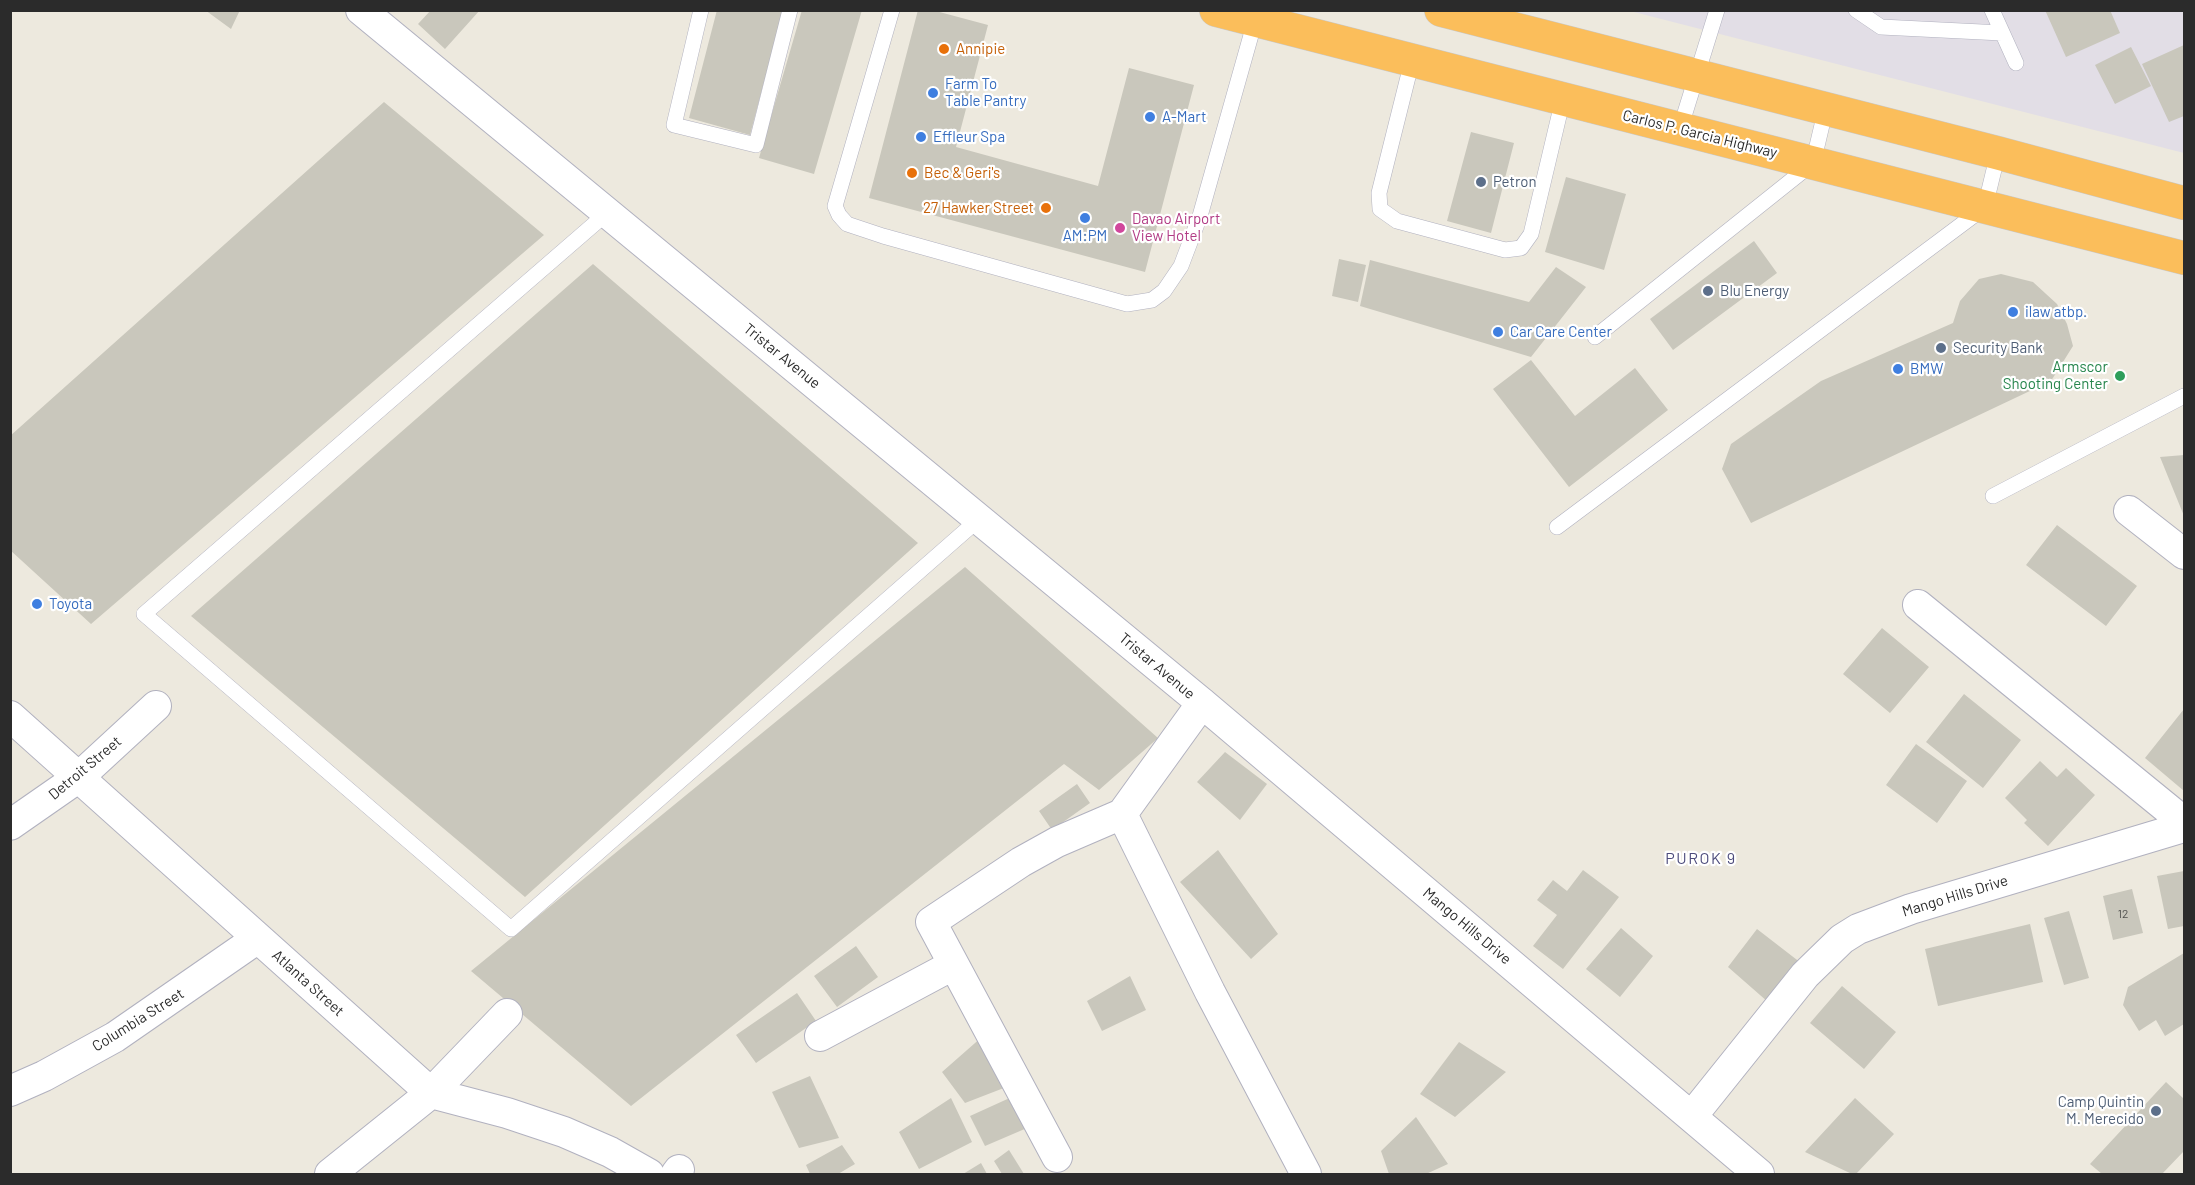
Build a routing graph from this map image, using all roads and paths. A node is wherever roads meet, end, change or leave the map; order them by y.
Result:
1 (361, 10) edge
2 (701, 10) edge
3 (790, 10) edge
4 (892, 10) edge
5 (1216, 10) edge
6 (1441, 10) edge
7 (1717, 10) edge
8 (1856, 10) edge
9 (1992, 10) edge
10 (1255, 21) junction
11 (2002, 33) junction
12 (1412, 61) junction
13 (2016, 63) dead end
14 (1696, 76) junction
15 (1563, 99) junction
16 (1826, 108) junction
17 (1680, 129) junction
18 (1998, 153) junction
19 (1813, 163) junction
20 (2184, 203) edge
21 (1985, 207) junction
22 (607, 213) junction
23 (2184, 258) edge
24 (1595, 337) dead end
25 (2184, 396) edge
26 (1993, 496) dead end
27 (2129, 511) dead end
28 (979, 519) junction
29 (1557, 527) dead end
30 (2184, 554) edge
31 (1918, 605) dead end
32 (1202, 704) junction
33 (156, 706) dead end
34 (10, 716) edge
35 (79, 777) junction
36 (1122, 814) junction
37 (2184, 822) edge
38 (10, 825) edge
39 (2184, 827) edge
40 (258, 938) junction
41 (953, 965) junction
42 (507, 1014) dead end
43 (820, 1036) dead end
44 (10, 1091) edge
45 (431, 1093) junction
46 (1692, 1116) junction
47 (1057, 1158) dead end
48 (330, 1174) edge
49 (649, 1174) edge
50 (1306, 1174) edge
51 (1759, 1174) edge

1 - 22 street, Tristar Avenue
2 - 3 lane
4 - 10 lane
5 - 10 highway, Carlos P. Garcia Highway
6 - 14 highway
7 - 14 lane
8 - 11 lane
9 - 11 lane
10 - 12 highway, Carlos P. Garcia Highway
11 - 13 lane
12 - 15 highway, Carlos P. Garcia Highway
12 - 15 lane
14 - 16 highway
14 - 17 lane
15 - 17 highway, Carlos P. Garcia Highway
16 - 18 highway
16 - 19 lane
17 - 19 highway, Carlos P. Garcia Highway
18 - 20 highway
18 - 21 lane
19 - 21 highway, Carlos P. Garcia Highway
19 - 24 lane
21 - 23 highway, Carlos P. Garcia Highway
21 - 29 lane
22 - 28 street, Tristar Avenue
22 - 28 lane
25 - 26 lane
27 - 30 street
28 - 32 street, Tristar Avenue
31 - 37 street
32 - 36 street
32 - 46 street, Mango Hills Drive
33 - 35 street, Detroit Street
34 - 35 street, Atlanta Street
35 - 38 street, Detroit Street
35 - 40 street, Atlanta Street
36 - 41 street
36 - 50 street
39 - 46 street, Mango Hills Drive
40 - 44 street, Columbia Street
40 - 45 street, Atlanta Street
41 - 43 street
41 - 47 street
42 - 45 street
45 - 48 street
45 - 49 street, Atlanta Street
46 - 51 street

